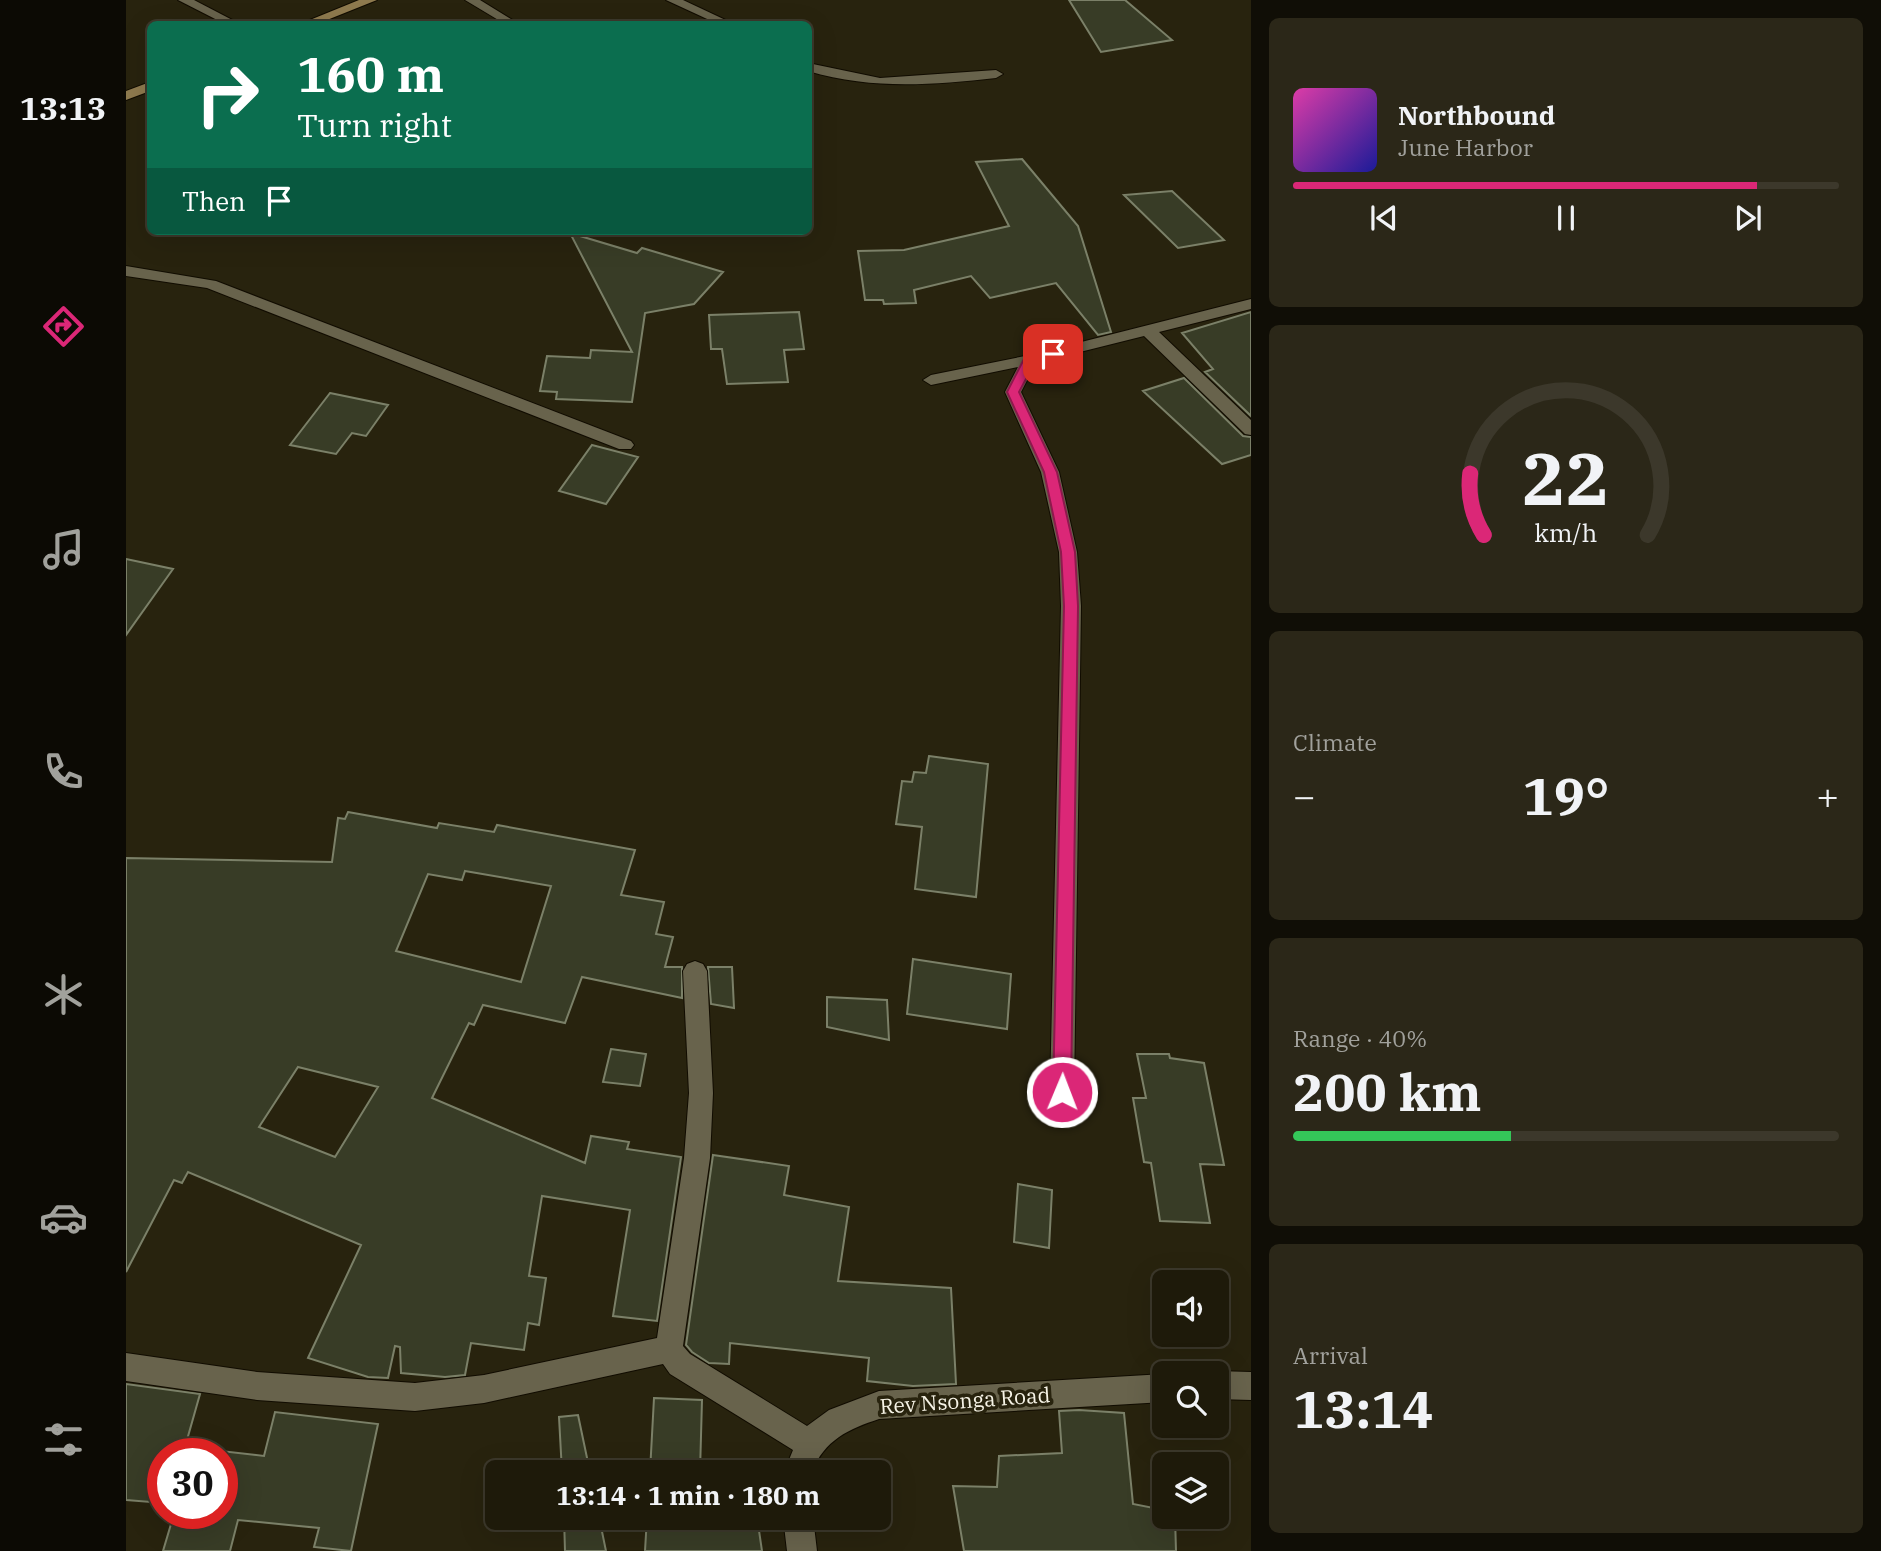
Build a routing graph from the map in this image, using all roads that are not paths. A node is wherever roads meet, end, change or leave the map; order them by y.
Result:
1 (184, 0) edge
2 (371, 0) edge
3 (471, 0) edge
4 (672, 0) edge
5 (228, 21) edge
6 (314, 21) edge
7 (508, 21) edge
8 (721, 21) edge
9 (812, 68) edge
10 (996, 74) dead end
11 (147, 87) edge
12 (126, 96) edge
13 (126, 271) edge
14 (1251, 304) edge
15 (1146, 329) junction
16 (1030, 360) junction
17 (931, 380) dead end
18 (1251, 430) edge
19 (625, 444) dead end
20 (695, 971) dead end
21 (1062, 1092) dead end
22 (668, 1349) junction
23 (126, 1367) edge
24 (1229, 1385) edge
25 (1251, 1386) edge
26 (1152, 1389) edge
27 (808, 1443) junction
28 (802, 1460) edge
29 (799, 1530) edge
30 (802, 1551) edge

1 - 5 street
2 - 6 street
3 - 7 street
4 - 8 street
9 - 10 street
11 - 12 street
13 - 19 street
14 - 15 street
15 - 16 street
15 - 18 street
16 - 17 street
16 - 21 street
20 - 22 street
22 - 23 street
22 - 27 street
24 - 25 street
26 - 27 street, Rev Nsonga Road
27 - 28 street
29 - 30 street

